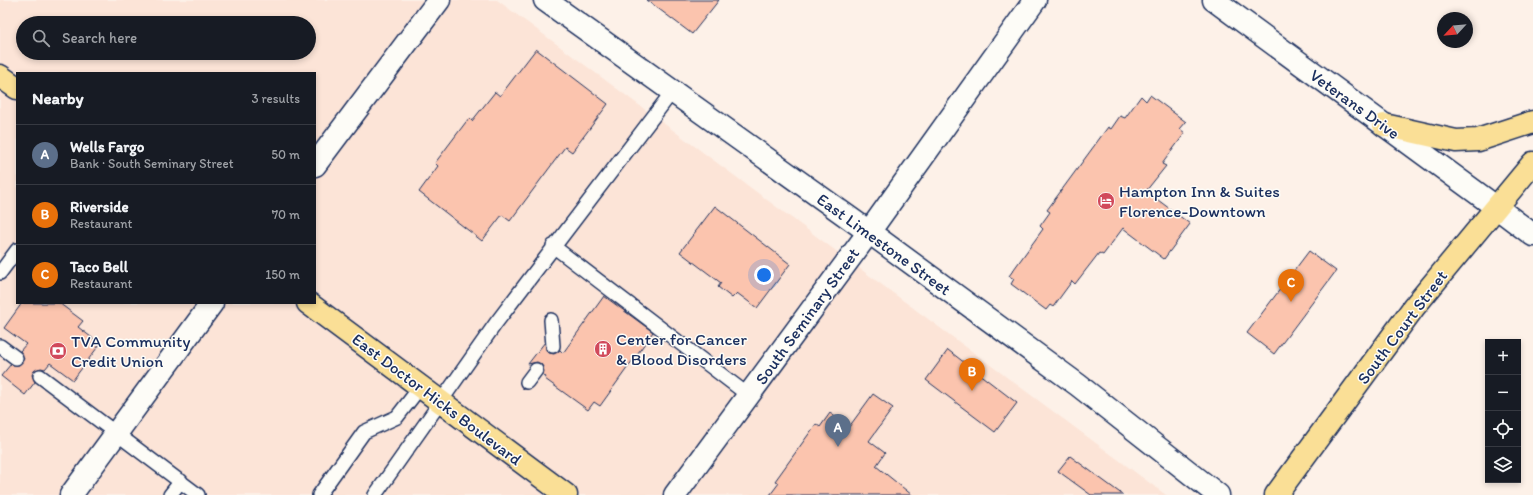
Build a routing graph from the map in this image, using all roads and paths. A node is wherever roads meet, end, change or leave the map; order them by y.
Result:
1 (439, 0) edge
2 (545, 0) edge
3 (1035, 0) edge
4 (1214, 0) edge
5 (0, 76) edge
6 (16, 87) edge
7 (672, 92) junction
8 (1533, 122) edge
9 (1384, 125) junction
10 (1533, 163) edge
11 (316, 164) edge
12 (1496, 207) junction
13 (869, 232) junction
14 (1533, 235) edge
15 (553, 246) junction
16 (16, 251) edge
17 (0, 273) edge
18 (211, 304) edge
19 (309, 304) edge
20 (551, 320) dead end
21 (0, 346) edge
22 (553, 346) dead end
23 (16, 358) dead end
24 (536, 370) dead end
25 (40, 376) dead end
26 (527, 382) dead end
27 (421, 386) junction
28 (748, 395) junction
29 (441, 401) junction
30 (116, 433) junction
31 (181, 481) junction
32 (71, 495) edge
33 (170, 495) edge
34 (198, 495) edge
35 (319, 495) edge
36 (375, 495) edge
37 (566, 495) edge
38 (675, 495) edge
39 (1218, 495) edge
40 (1276, 495) edge

1 - 11 street
2 - 7 street, East Limestone Street
3 - 13 street, South Seminary Street
4 - 9 street, Veterans Drive
5 - 6 highway
7 - 13 street, East Limestone Street
7 - 15 lane
8 - 9 highway
9 - 12 street, Veterans Drive
10 - 12 highway, South Court Street
12 - 14 street, Veterans Drive
12 - 40 highway, South Court Street
13 - 28 street, South Seminary Street
13 - 39 street, East Limestone Street
15 - 28 lane
15 - 29 lane
16 - 17 lane
18 - 30 street
19 - 27 highway, East Doctor Hicks Boulevard
20 - 22 lane
21 - 23 lane
24 - 26 lane
25 - 30 lane
27 - 29 highway, East Doctor Hicks Boulevard
27 - 35 lane
28 - 38 street, South Seminary Street
29 - 36 lane
29 - 37 highway, East Doctor Hicks Boulevard
30 - 31 lane
30 - 32 street
31 - 33 lane
31 - 34 lane

